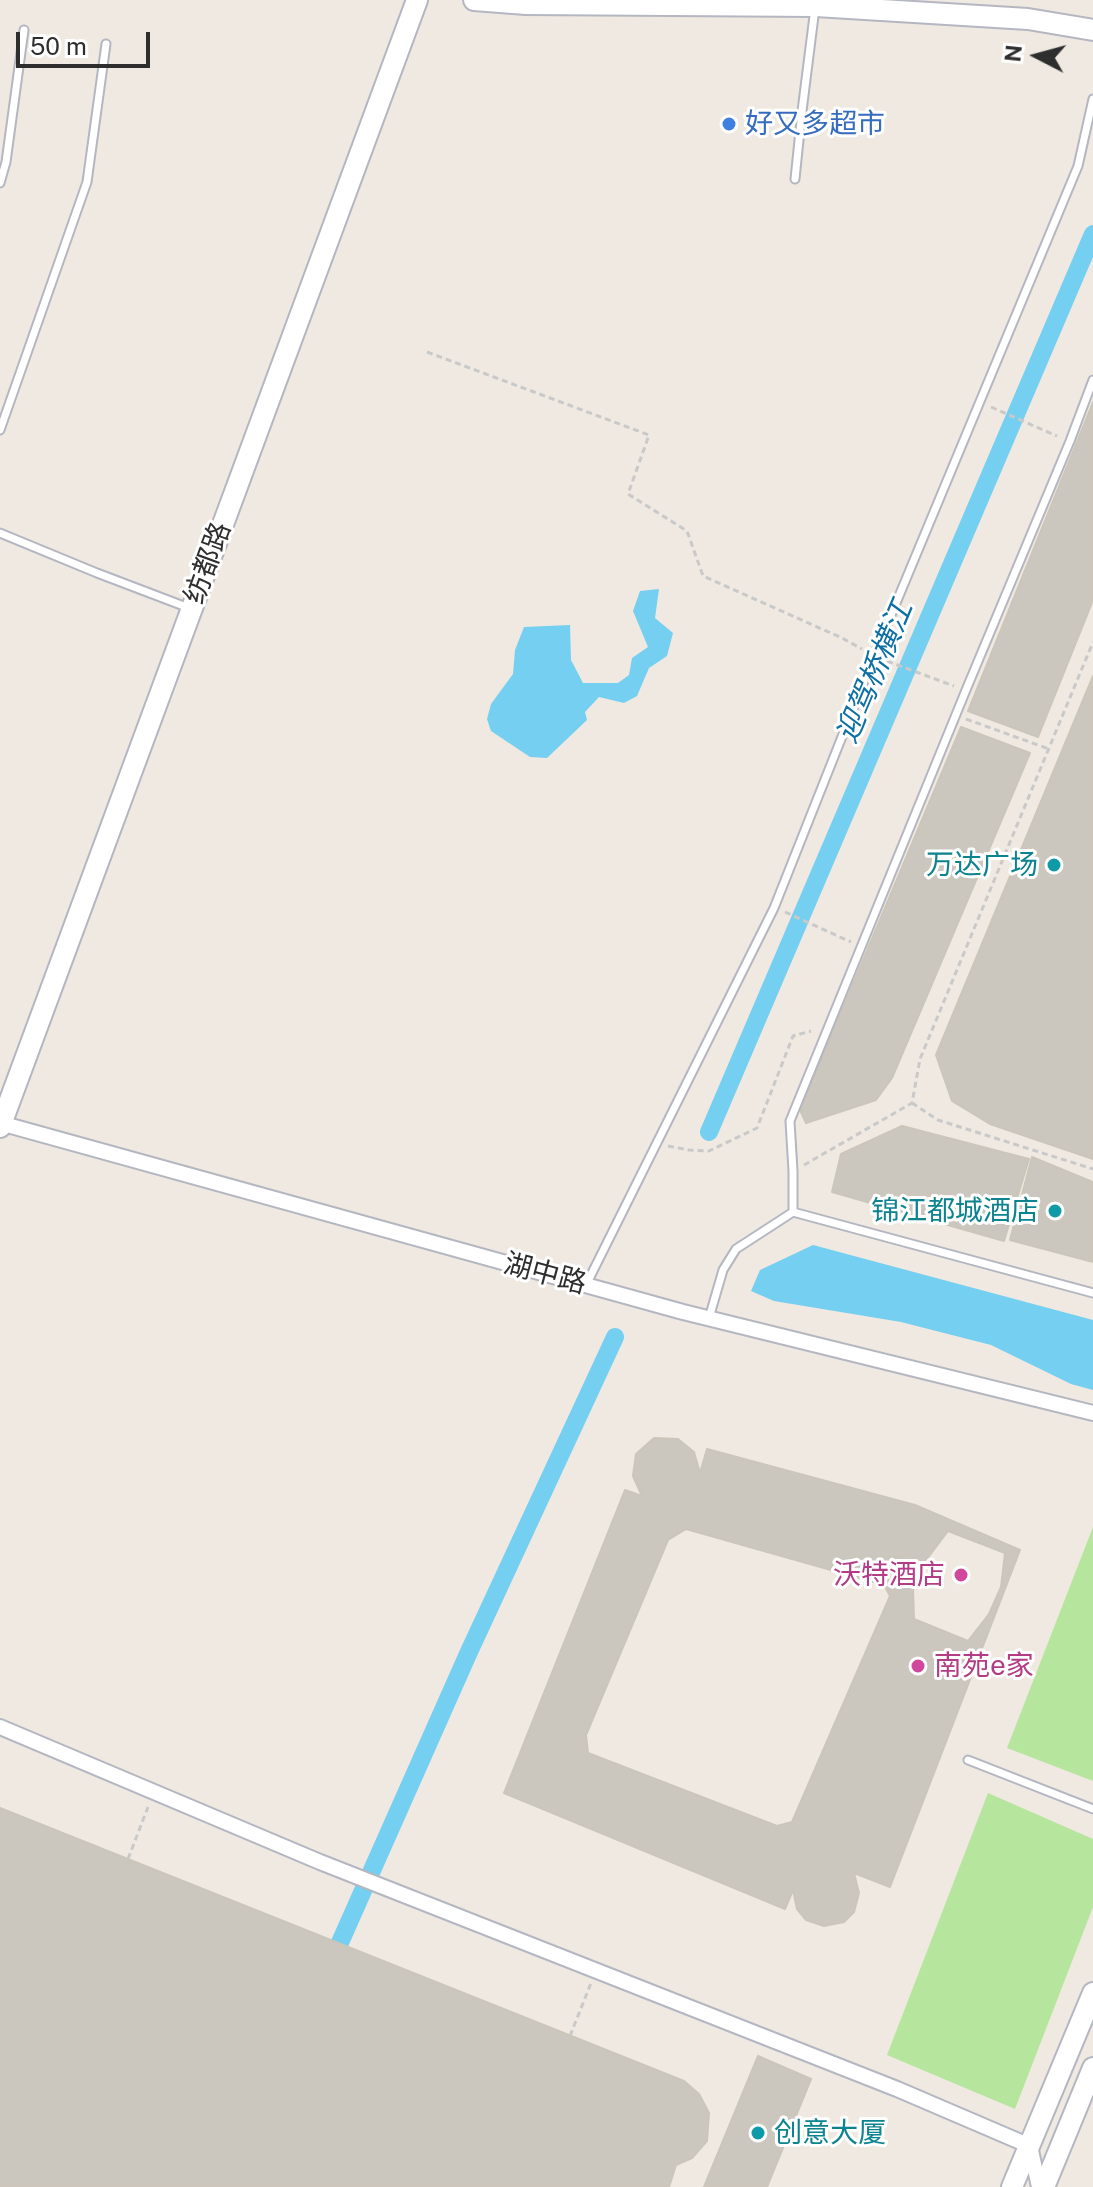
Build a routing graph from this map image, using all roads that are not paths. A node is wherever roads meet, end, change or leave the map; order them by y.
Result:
1 (417, 0) edge
2 (474, 0) edge
3 (816, 6) junction
4 (24, 30) dead end
5 (1093, 30) edge
6 (106, 44) dead end
7 (1093, 99) edge
8 (795, 179) dead end
9 (0, 183) edge
10 (1093, 380) edge
11 (0, 430) edge
12 (0, 533) edge
13 (192, 609) junction
14 (0, 1124) edge
15 (793, 1212) junction
16 (586, 1285) junction
17 (1093, 1293) edge
18 (709, 1318) junction
19 (1093, 1413) edge
20 (0, 1727) edge
21 (968, 1760) dead end
22 (1093, 1809) edge
23 (1093, 1993) edge
24 (1093, 2068) edge
25 (1030, 2146) junction
26 (1012, 2187) edge
27 (1042, 2187) edge

1 - 13 street, 纺都路
2 - 3 street
3 - 5 street
3 - 8 lane
4 - 9 lane
6 - 11 lane
7 - 16 lane
10 - 15 lane
12 - 13 lane
13 - 14 street, 纺都路
14 - 16 street, 湖中路
15 - 17 lane
15 - 18 lane
16 - 18 street, 湖中路
18 - 19 street, 湖中路
20 - 25 street
21 - 22 lane
23 - 25 street
24 - 27 street
25 - 26 street
25 - 27 street

